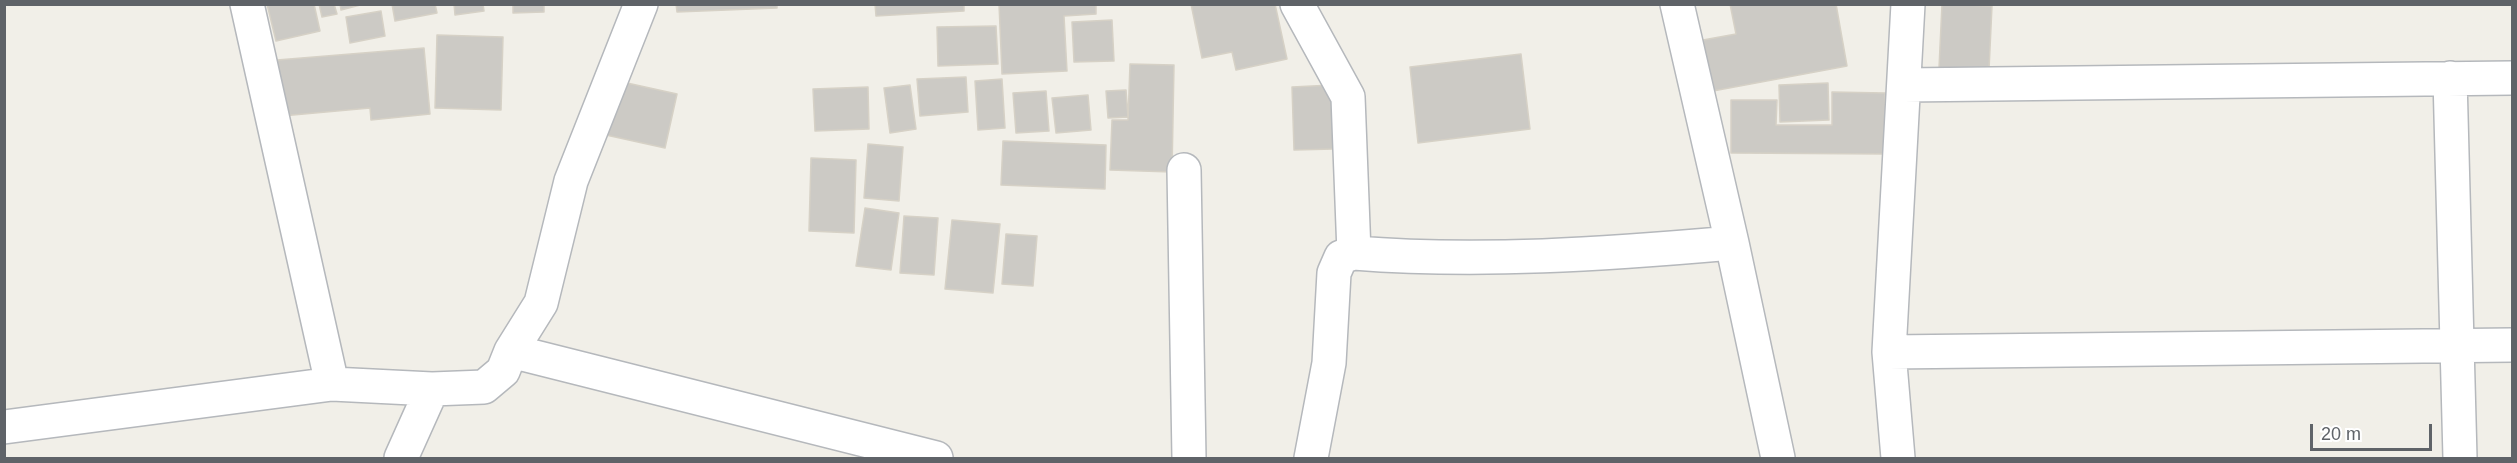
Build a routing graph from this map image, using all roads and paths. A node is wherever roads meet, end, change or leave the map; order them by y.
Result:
1 (247, 4) edge
2 (640, 4) edge
3 (1297, 4) edge
4 (1677, 4) edge
5 (1908, 4) edge
6 (2450, 78) junction
7 (2512, 78) edge
8 (1904, 85) junction
9 (1184, 170) dead end
10 (1732, 243) junction
11 (1354, 254) junction
12 (2458, 345) junction
13 (2512, 345) edge
14 (511, 351) junction
15 (1889, 352) junction
16 (332, 384) junction
17 (432, 389) junction
18 (4, 427) edge
19 (401, 459) edge
20 (936, 459) edge
21 (1189, 459) edge
22 (1311, 459) edge
23 (1778, 459) edge
24 (1898, 459) edge
25 (2460, 459) edge

1 - 16 street
2 - 14 street
3 - 11 street
4 - 10 street
5 - 8 street
6 - 7 street
6 - 8 street
6 - 12 street
8 - 15 street
9 - 21 street
10 - 11 street
10 - 23 street
11 - 22 street
12 - 13 street
12 - 15 street
12 - 25 street
14 - 17 street
14 - 20 street
15 - 24 street
16 - 17 street
16 - 18 street
17 - 19 street

